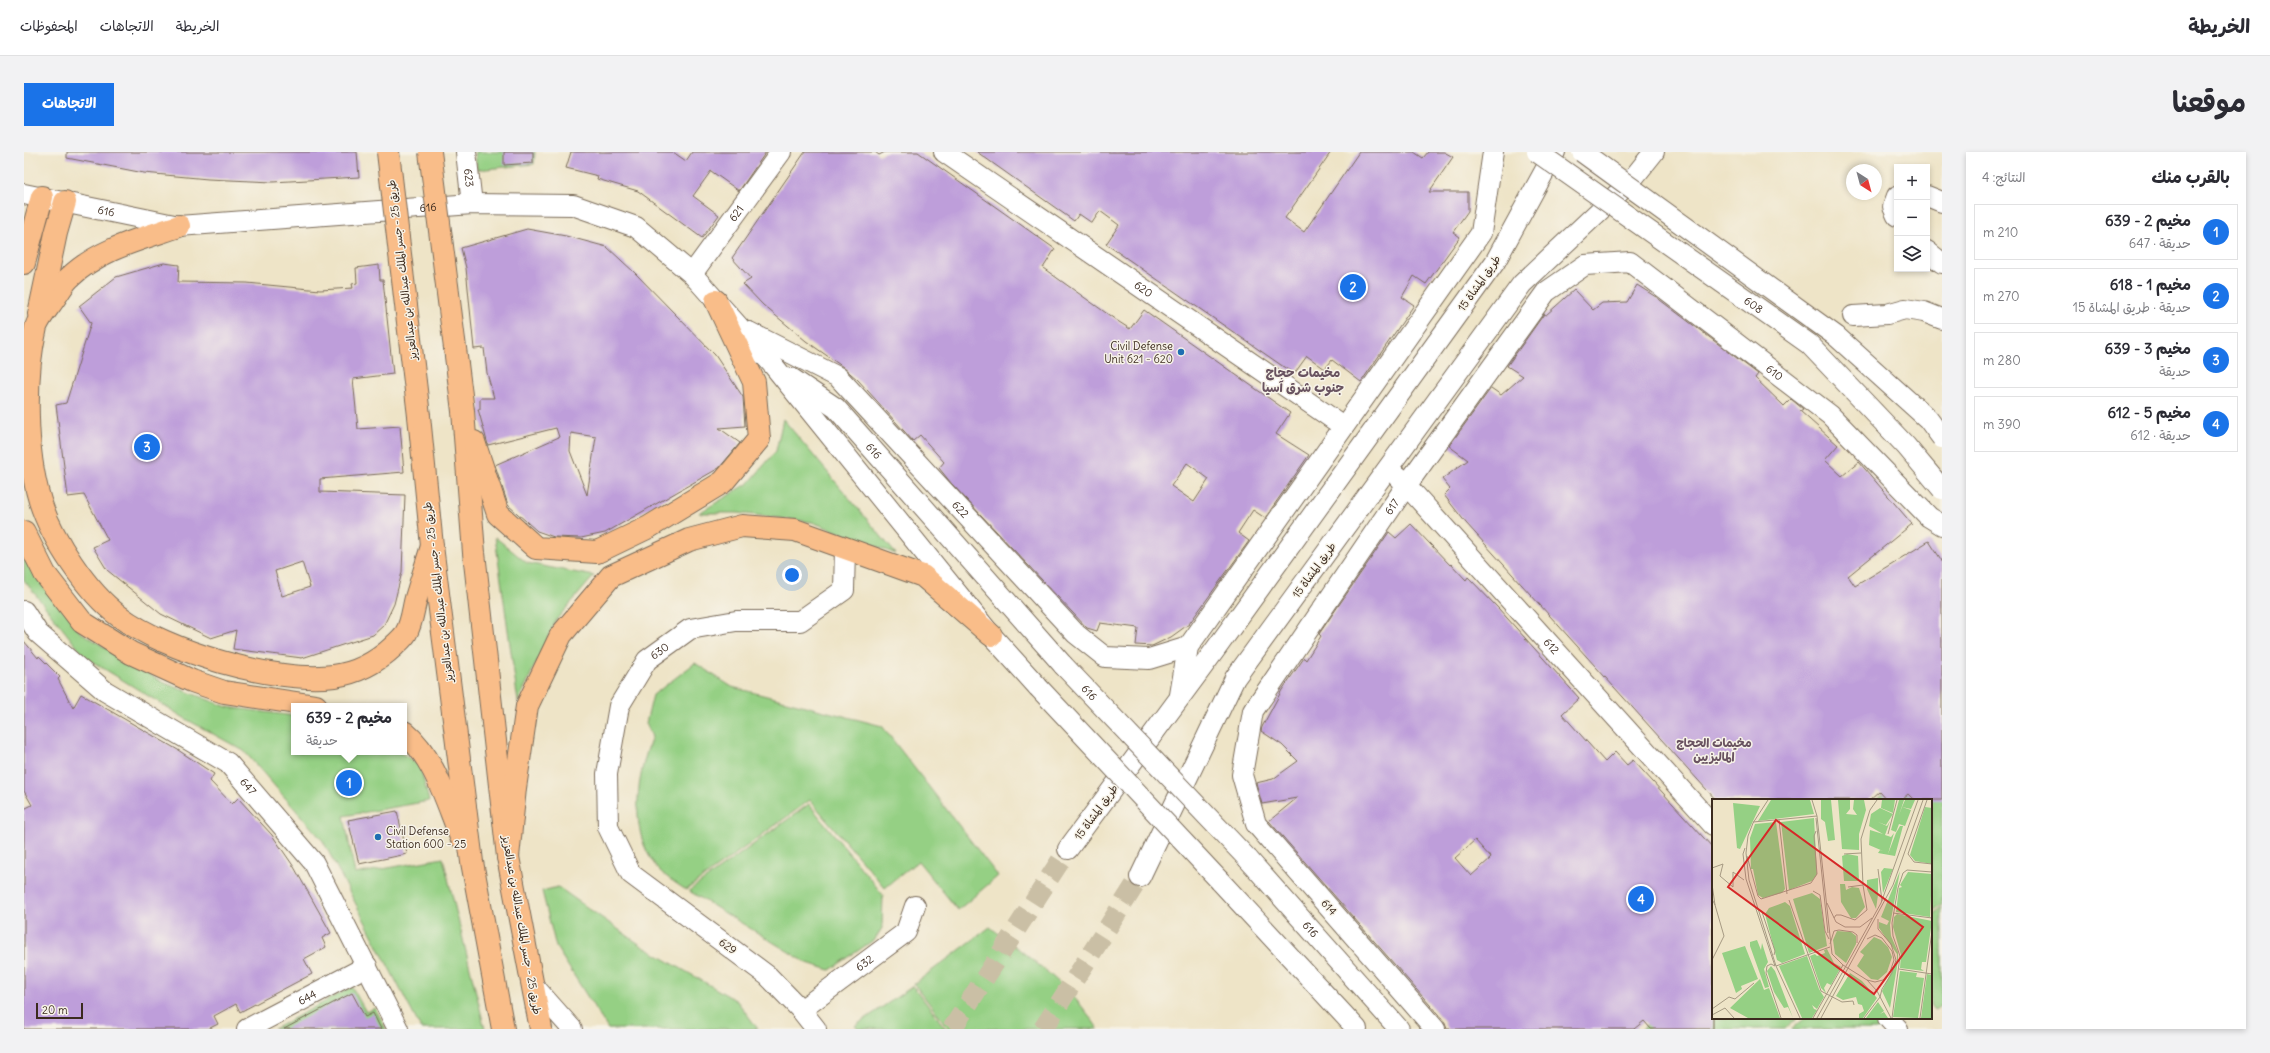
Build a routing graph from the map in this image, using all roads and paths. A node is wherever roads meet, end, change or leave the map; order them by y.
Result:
1 (388, 152) edge
2 (430, 152) edge
3 (466, 152) edge
4 (781, 152) edge
5 (944, 152) edge
6 (1537, 152) edge
7 (1555, 152) edge
8 (1582, 152) edge
9 (1654, 152) edge
10 (1490, 154) edge
11 (33, 196) edge
12 (1930, 197) edge
13 (65, 202) junction
14 (1942, 202) edge
15 (472, 204) junction
16 (179, 226) junction
17 (1930, 253) edge
18 (24, 262) edge
19 (1942, 263) edge
20 (1585, 266) joint
21 (692, 274) junction
22 (716, 301) junction
23 (1853, 316) dead end
24 (1942, 319) edge
25 (37, 325) junction
26 (739, 327) junction
27 (773, 365) junction
28 (463, 411) junction
29 (1342, 426) junction
30 (1942, 438) edge
31 (1390, 467) junction
32 (1406, 486) junction
33 (1942, 488) edge
34 (1942, 525) edge
35 (24, 532) edge
36 (432, 546) junction
37 (845, 549) junction
38 (24, 612) edge
39 (991, 635) junction
40 (1188, 647) junction
41 (1180, 697) junction
42 (296, 703) edge
43 (407, 735) edge
44 (1242, 775) joint
45 (1712, 824) edge
46 (1068, 849) tunnel mouth
47 (508, 857) junction
48 (472, 862) junction
49 (631, 874) joint
50 (1140, 877) tunnel mouth
51 (915, 906) dead end
52 (367, 966) junction
53 (532, 984) junction
54 (801, 1010) junction
55 (1889, 1019) edge
56 (248, 1029) edge
57 (398, 1029) edge
58 (503, 1029) edge
59 (541, 1029) edge
60 (572, 1029) edge
61 (816, 1029) edge
62 (1357, 1029) edge
63 (1399, 1029) edge
64 (1435, 1029) edge
65 (1898, 1029) edge

1 - 36 main road, طريق 25 - جسر الملك عبدالله بن عبدالعزيز, bridge
2 - 28 main road, طريق 25 - جسر الملك عبدالله بن عبدالعزيز, bridge
3 - 15 street, 623
4 - 21 street, 621
5 - 29 street, 620
6 - 33 street, 608, bridge
7 - 41 street, طريق المشاة 15
8 - 30 street, bridge
9 - 31 street, طريق المشاة 15
10 - 29 street, طريق المشاة 15
11 - 13 street, 616
11 - 18 main road
12 - 14 street
13 - 16 street, 616
13 - 25 main road
15 - 16 street, 616
15 - 21 street, 616
16 - 25 main road
17 - 19 street
20 - 32 street, 617
20 - 34 street, 610
21 - 22 street, 616
22 - 26 street, 616
22 - 28 main road
23 - 24 street
25 - 36 main road
26 - 27 street, 616
26 - 40 street, 622
27 - 39 street, 616
27 - 63 street, 616, bridge
28 - 47 main road, طريق 25 - جسر الملك عبدالله بن عبدالعزيز
29 - 40 street, طريق المشاة 15
31 - 32 street, 612
31 - 50 street, طريق المشاة 15
32 - 44 street, 617
32 - 45 street, 612
35 - 42 main road
36 - 48 main road, طريق 25 - جسر الملك عبدالله بن عبدالعزيز
37 - 39 main road
37 - 47 main road
37 - 49 street, 630
38 - 52 street, 647
39 - 62 street, 616, bridge
40 - 41 street, طريق المشاة 15
41 - 46 street, طريق المشاة 15
43 - 48 main road
44 - 64 street, 614
47 - 53 main road, طريق 25 - جسر الملك عبدالله بن عبدالعزيز
48 - 58 main road, طريق 25 - جسر الملك عبدالله بن عبدالعزيز
49 - 54 street, 629
51 - 54 street, 632
52 - 56 street, 644
52 - 57 street, 647
53 - 59 main road, طريق 25 - جسر الملك عبدالله بن عبدالعزيز
53 - 60 street
54 - 61 street, 629
55 - 65 street

